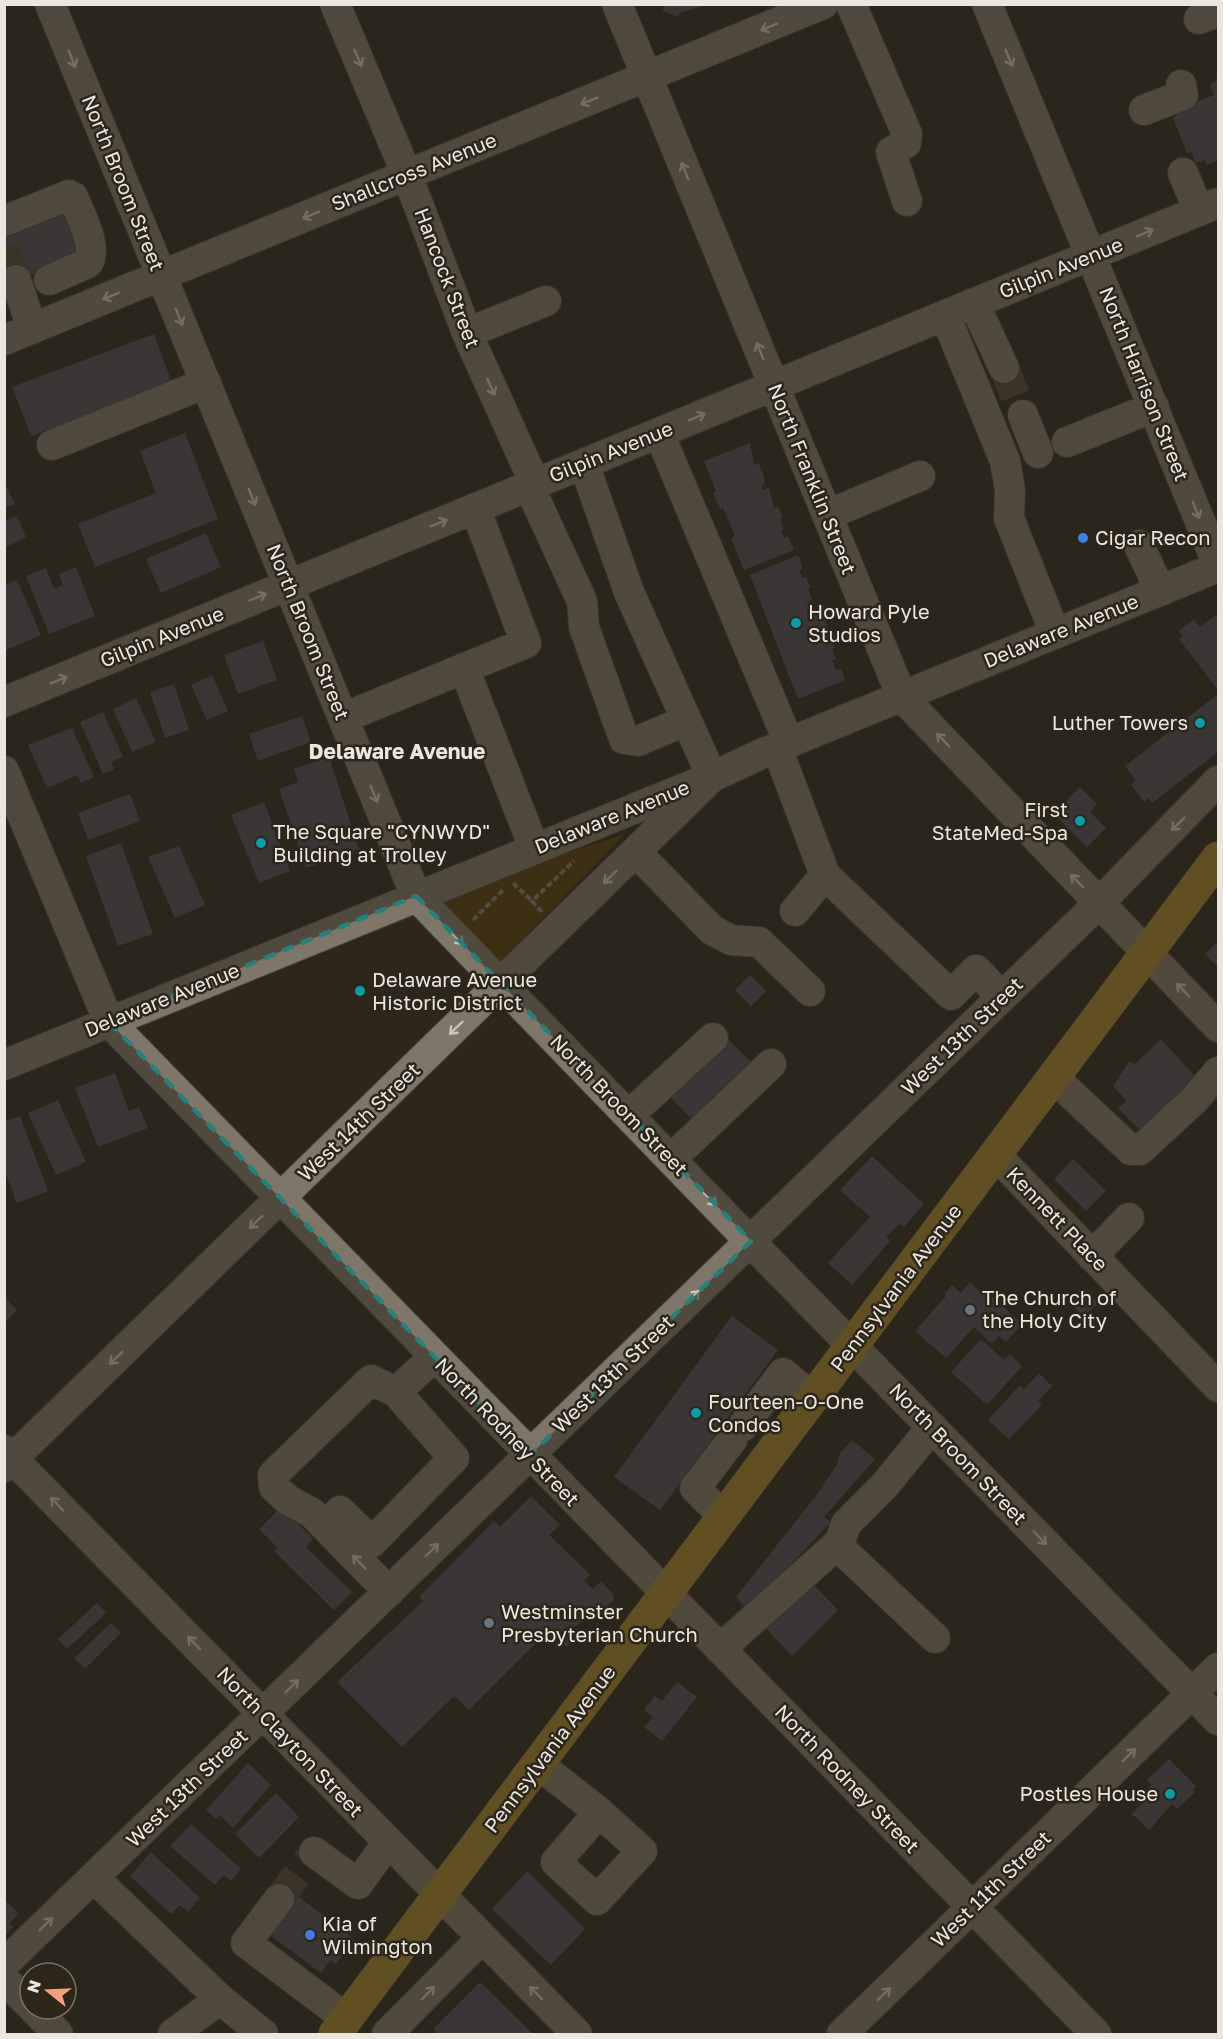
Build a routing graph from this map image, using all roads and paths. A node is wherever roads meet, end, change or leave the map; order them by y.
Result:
1 (50, 4) edge
2 (335, 4) edge
3 (617, 4) edge
4 (823, 4) edge
5 (851, 4) edge
6 (987, 4) edge
7 (647, 77) junction
8 (1181, 85) dead end
9 (1144, 110) dead end
10 (1183, 173) dead end
11 (407, 175) junction
12 (907, 201) dead end
13 (1209, 207) edge
14 (4, 221) edge
15 (1091, 255) junction
16 (162, 276) junction
17 (16, 280) tunnel mouth
18 (49, 280) dead end
19 (546, 301) dead end
20 (974, 303) junction
21 (945, 315) junction
22 (32, 329) junction
23 (467, 333) junction
24 (4, 340) edge
25 (1004, 368) tunnel mouth
26 (206, 383) junction
27 (774, 386) junction
28 (1156, 413) junction
29 (1023, 415) tunnel mouth
30 (659, 433) junction
31 (52, 445) dead end
32 (1081, 446) dead end
33 (1038, 453) dead end
34 (584, 464) junction
35 (920, 476) dead end
36 (532, 485) junction
37 (476, 508) junction
38 (827, 515) junction
39 (1139, 545) dead end
40 (1218, 566) edge
41 (288, 585) junction
42 (627, 586) junction
43 (1160, 591) junction
44 (583, 605) junction
45 (1055, 634) junction
46 (464, 668) junction
47 (902, 697) junction
48 (4, 702) edge
49 (343, 718) junction
50 (685, 721) junction
51 (783, 745) junction
52 (4, 771) edge
53 (712, 777) junction
54 (1218, 781) edge
55 (534, 848) junction
56 (636, 852) junction
57 (582, 853) dead end
58 (572, 857) dead end
59 (1218, 858) edge
60 (562, 861) dead end
61 (825, 875) junction
62 (522, 877) dead end
63 (511, 881) junction
64 (501, 884) dead end
65 (416, 896) junction
66 (532, 901) junction
67 (1099, 903) junction
68 (795, 911) dead end
69 (545, 914) dead end
70 (463, 916) dead end
71 (1147, 954) junction
72 (501, 984) junction
73 (810, 991) dead end
74 (954, 992) junction
75 (1002, 997) junction
76 (980, 1018) junction
77 (109, 1022) junction
78 (1218, 1027) edge
79 (713, 1038) dead end
80 (771, 1064) dead end
81 (4, 1065) edge
82 (1218, 1072) edge
83 (1054, 1078) junction
84 (629, 1115) junction
85 (996, 1155) junction
86 (671, 1159) junction
87 (280, 1199) junction
88 (1129, 1218) dead end
89 (751, 1241) junction
90 (1092, 1256) junction
91 (852, 1346) junction
92 (435, 1357) junction
93 (1218, 1388) edge
94 (396, 1392) junction
95 (813, 1398) junction
96 (932, 1427) junction
97 (530, 1455) junction
98 (7, 1459) edge
99 (724, 1517) junction
100 (330, 1532) junction
101 (840, 1542) junction
102 (389, 1592) junction
103 (666, 1594) junction
104 (935, 1638) dead end
105 (720, 1649) junction
106 (1218, 1668) edge
107 (1193, 1693) junction
108 (263, 1714) junction
109 (1218, 1720) edge
110 (538, 1764) junction
111 (599, 1812) dead end
112 (388, 1842) junction
113 (314, 1852) dead end
114 (94, 1878) junction
115 (440, 1895) junction
116 (279, 1899) tunnel mouth
117 (972, 1908) junction
118 (482, 1938) junction
119 (4, 1964) edge
120 (4, 1979) edge
121 (18, 1993) edge
122 (220, 1999) junction
123 (45, 2021) edge
124 (341, 2027) edge
125 (58, 2034) edge
126 (176, 2034) edge
127 (263, 2034) edge
128 (387, 2034) edge
129 (577, 2034) edge
130 (842, 2034) edge
131 (1096, 2034) edge

1 -> 16 street, North Broom Street
2 -> 11 street, Hancock Street
3 - 7 street, North Franklin Street
4 -> 7 street, Shallcross Avenue
5 - 12 street
6 -> 15 street, North Harrison Street
7 -> 11 street, Shallcross Avenue
27 -> 7 street, North Franklin Street
8 - 9 street
10 - 13 street
11 -> 16 street, Shallcross Avenue
11 - 23 street, Hancock Street
15 -> 13 street, Gilpin Avenue
14 - 18 street
15 - 20 street, Gilpin Avenue
15 - 28 street, North Harrison Street
16 -> 22 street, Shallcross Avenue
16 -> 26 street, North Broom Street
17 - 22 street
19 - 23 street
20 - 21 street, Gilpin Avenue
20 - 25 street
21 - 27 street, Gilpin Avenue
21 - 45 street
22 - 24 street, Shallcross Avenue
23 -> 36 street, Hancock Street
26 - 31 street
26 -> 41 street, North Broom Street
30 -> 27 street, Gilpin Avenue
27 - 38 street, North Franklin Street
28 - 32 street
28 -> 40 street, North Harrison Street
29 - 33 street
30 - 34 street, Gilpin Avenue
30 - 51 street
34 - 36 street, Gilpin Avenue
34 - 42 street
35 - 38 street
36 - 37 street, Gilpin Avenue
36 - 44 street, Hancock Street
41 -> 37 street, Gilpin Avenue
37 - 46 street
38 - 47 street, North Franklin Street
39 - 43 street
40 - 43 street, Delaware Avenue
48 -> 41 street, Gilpin Avenue
41 - 49 street, North Broom Street
42 - 44 street
42 - 50 street
43 - 45 street, Delaware Avenue
44 - 50 street, Hancock Street
45 - 47 street, Delaware Avenue
46 - 49 street
46 - 55 street
47 - 51 street, Delaware Avenue
67 -> 47 street, North Franklin Street
49 -> 65 street, North Broom Street
50 - 53 street
51 - 53 street, Delaware Avenue
51 - 61 street
52 - 77 street, North Rodney Street
53 - 55 street, Delaware Avenue
53 - 56 street, West 14th Street
54 -> 67 street, West 13th Street
55 - 65 street, Delaware Avenue
56 -> 72 street, West 14th Street
56 - 73 street
57 - 66 path
58 - 60 path
59 - 71 main road, Pennsylvania Avenue
61 - 68 street
61 - 74 street
62 - 63 path
63 - 64 path
63 - 66 path
63 - 70 path
65 -> 72 street, North Broom Street
65 - 77 street, Delaware Avenue
66 - 69 path
67 - 71 street, North Franklin Street
67 - 75 street, West 13th Street
78 -> 71 street, North Franklin Street
71 - 83 main road, Pennsylvania Avenue
72 - 84 street, North Broom Street
72 -> 87 street, West 14th Street
74 - 75 street
74 - 76 street
75 - 76 street, West 13th Street
76 - 89 street, West 13th Street
77 - 81 street, Delaware Avenue
77 - 87 street, North Rodney Street
79 - 84 street
80 - 86 street
82 - 83 street
83 - 85 main road, Pennsylvania Avenue
84 - 86 street, North Broom Street
85 - 90 street, Kennett Place
85 - 91 main road, Pennsylvania Avenue
86 -> 89 street, North Broom Street
87 - 92 street, North Rodney Street
87 -> 98 street, West 14th Street
88 - 90 street
89 - 91 street, North Broom Street
97 -> 89 street, West 13th Street
90 - 93 street, Kennett Place
91 - 95 main road, Pennsylvania Avenue
91 - 96 street, North Broom Street
92 - 94 street
92 - 97 street, North Rodney Street
94 - 100 street
94 - 100 street
95 - 99 main road, Pennsylvania Avenue
95 - 99 street
96 - 101 street
96 -> 107 street, North Broom Street
102 -> 97 street, West 13th Street
97 - 103 street, North Rodney Street
108 -> 98 street, North Clayton Street
99 - 103 main road, Pennsylvania Avenue
102 -> 100 street
101 - 104 street
101 - 105 street
108 -> 102 street, West 13th Street
103 - 105 street, North Rodney Street
103 - 110 main road, Pennsylvania Avenue
105 - 117 street, North Rodney Street
106 - 107 street, West 11th Street
107 - 109 street, North Broom Street
117 -> 107 street, West 11th Street
108 - 112 street, North Clayton Street
108 - 114 street, West 13th Street
110 - 111 street
110 - 115 main road, Pennsylvania Avenue
112 - 113 street
112 - 115 street, North Clayton Street
119 -> 114 street, West 13th Street
114 - 122 street
115 - 118 street, North Clayton Street
115 - 124 main road, Pennsylvania Avenue
116 - 124 street
130 -> 117 street, West 11th Street
117 - 131 street, North Rodney Street
128 -> 118 street
129 -> 118 street, North Clayton Street
120 - 121 street
122 - 126 street
122 - 127 street
123 - 125 street

